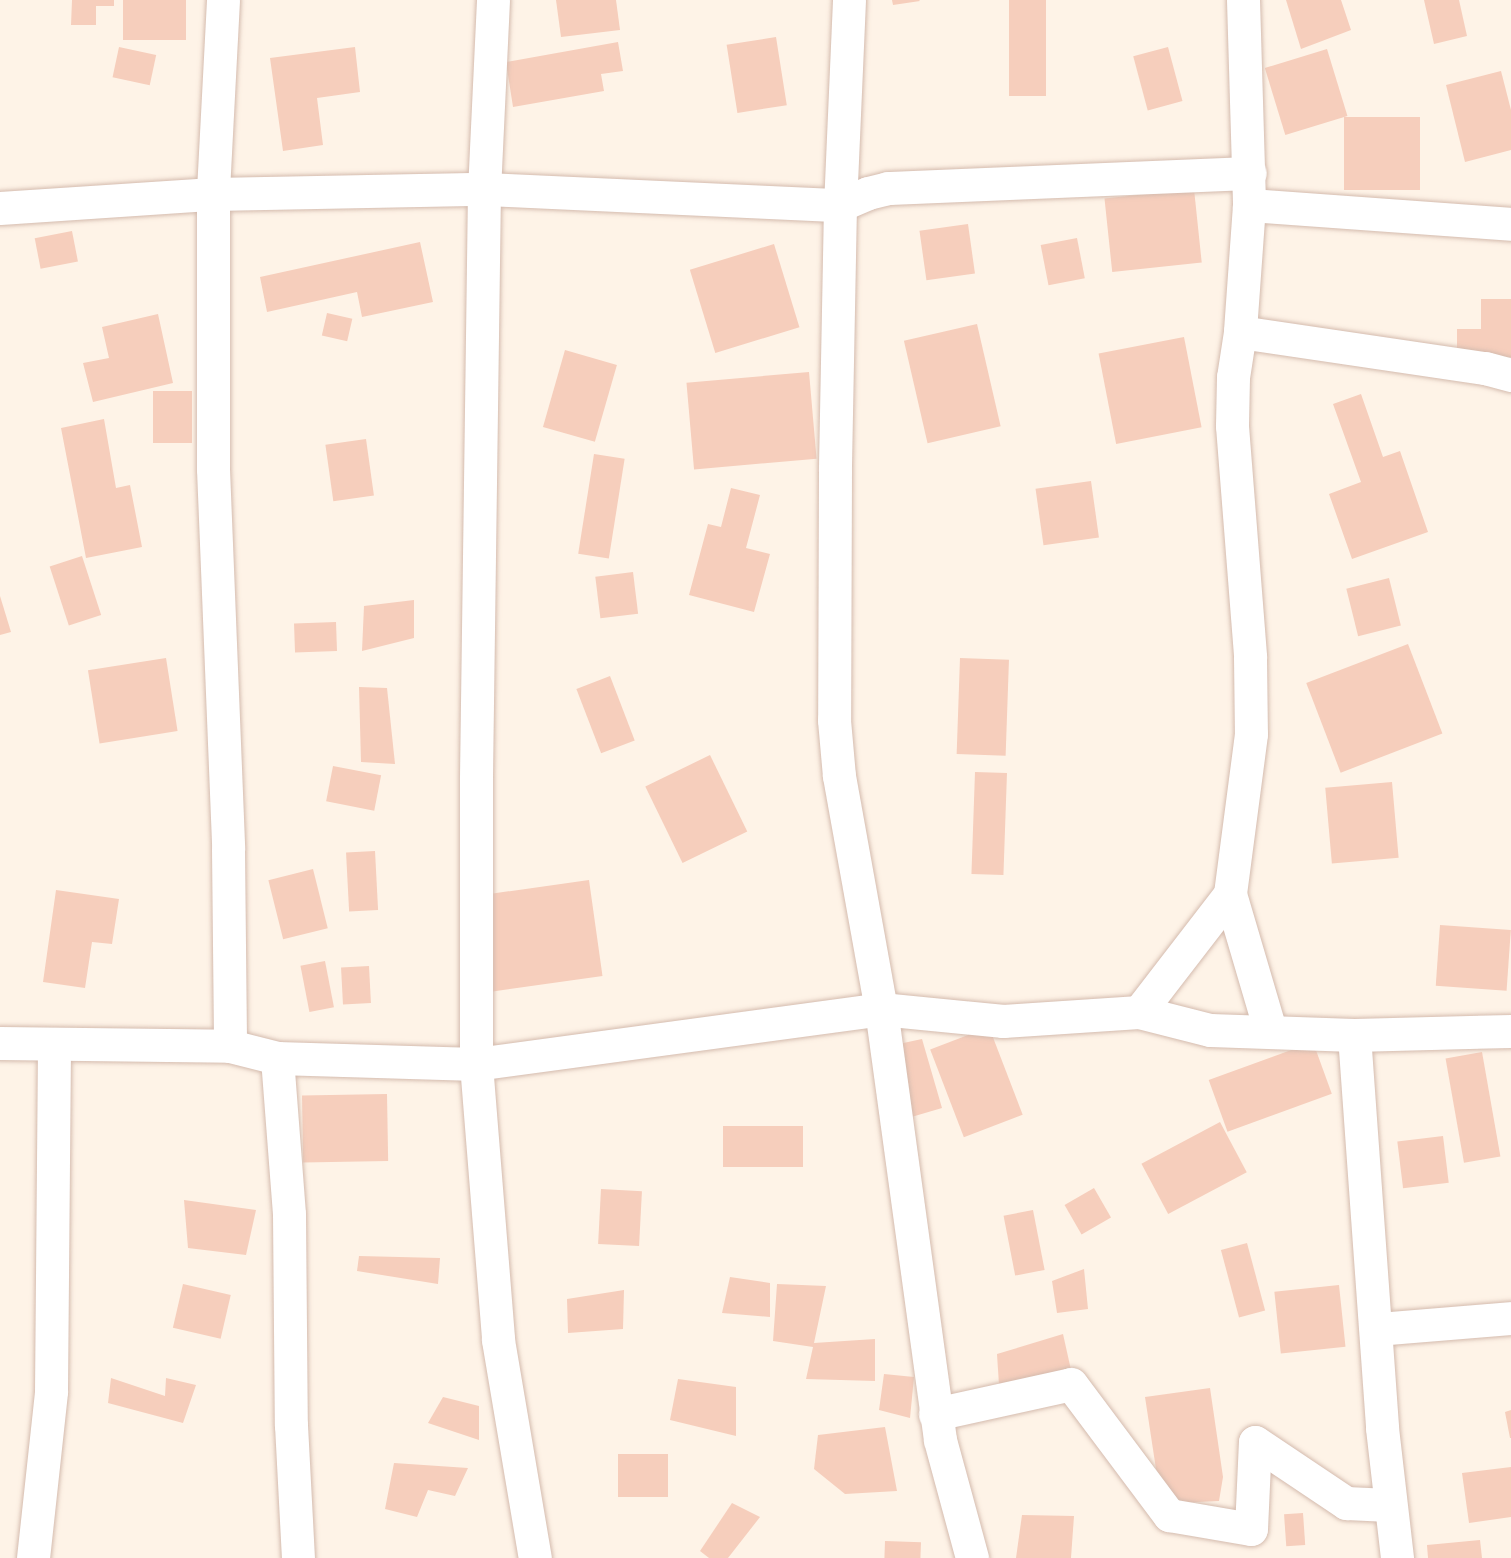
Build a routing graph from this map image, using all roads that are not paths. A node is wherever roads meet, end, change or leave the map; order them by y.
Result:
1 (223, 0) edge
2 (493, 0) edge
3 (849, 0) edge
4 (1243, 0) edge
5 (1250, 173) junction
6 (484, 189) junction
7 (213, 194) junction
8 (840, 205) junction
9 (1249, 205) junction
10 (0, 208) edge
11 (1511, 224) edge
12 (1240, 332) junction
13 (1511, 375) edge
14 (1230, 894) junction
15 (881, 1009) junction
16 (1139, 1012) junction
17 (1270, 1030) junction
18 (1511, 1031) edge
19 (1354, 1035) junction
20 (0, 1043) edge
21 (54, 1044) junction
22 (230, 1046) junction
23 (277, 1058) junction
24 (476, 1064) junction
25 (1511, 1318) edge
26 (1377, 1329) junction
27 (935, 1414) junction
28 (1389, 1505) junction
29 (33, 1558) edge
30 (298, 1558) edge
31 (536, 1558) edge
32 (972, 1558) edge
33 (1397, 1558) edge

1 - 7 street
2 - 6 street
3 - 8 street
4 - 5 street
5 - 8 street
5 - 9 street
6 - 7 street
6 - 8 street
6 - 24 street
7 - 10 street
7 - 22 street
8 - 15 street
9 - 11 street
9 - 12 street
12 - 13 street
12 - 14 street
14 - 16 street
14 - 17 street
15 - 16 street
15 - 24 street
15 - 27 street
16 - 17 street
17 - 19 street
18 - 19 street
19 - 26 street
20 - 21 street
21 - 22 street
21 - 29 street
22 - 23 street
23 - 24 street
23 - 30 street
24 - 31 street
25 - 26 street
26 - 28 street
27 - 28 street
27 - 32 street
28 - 33 street

